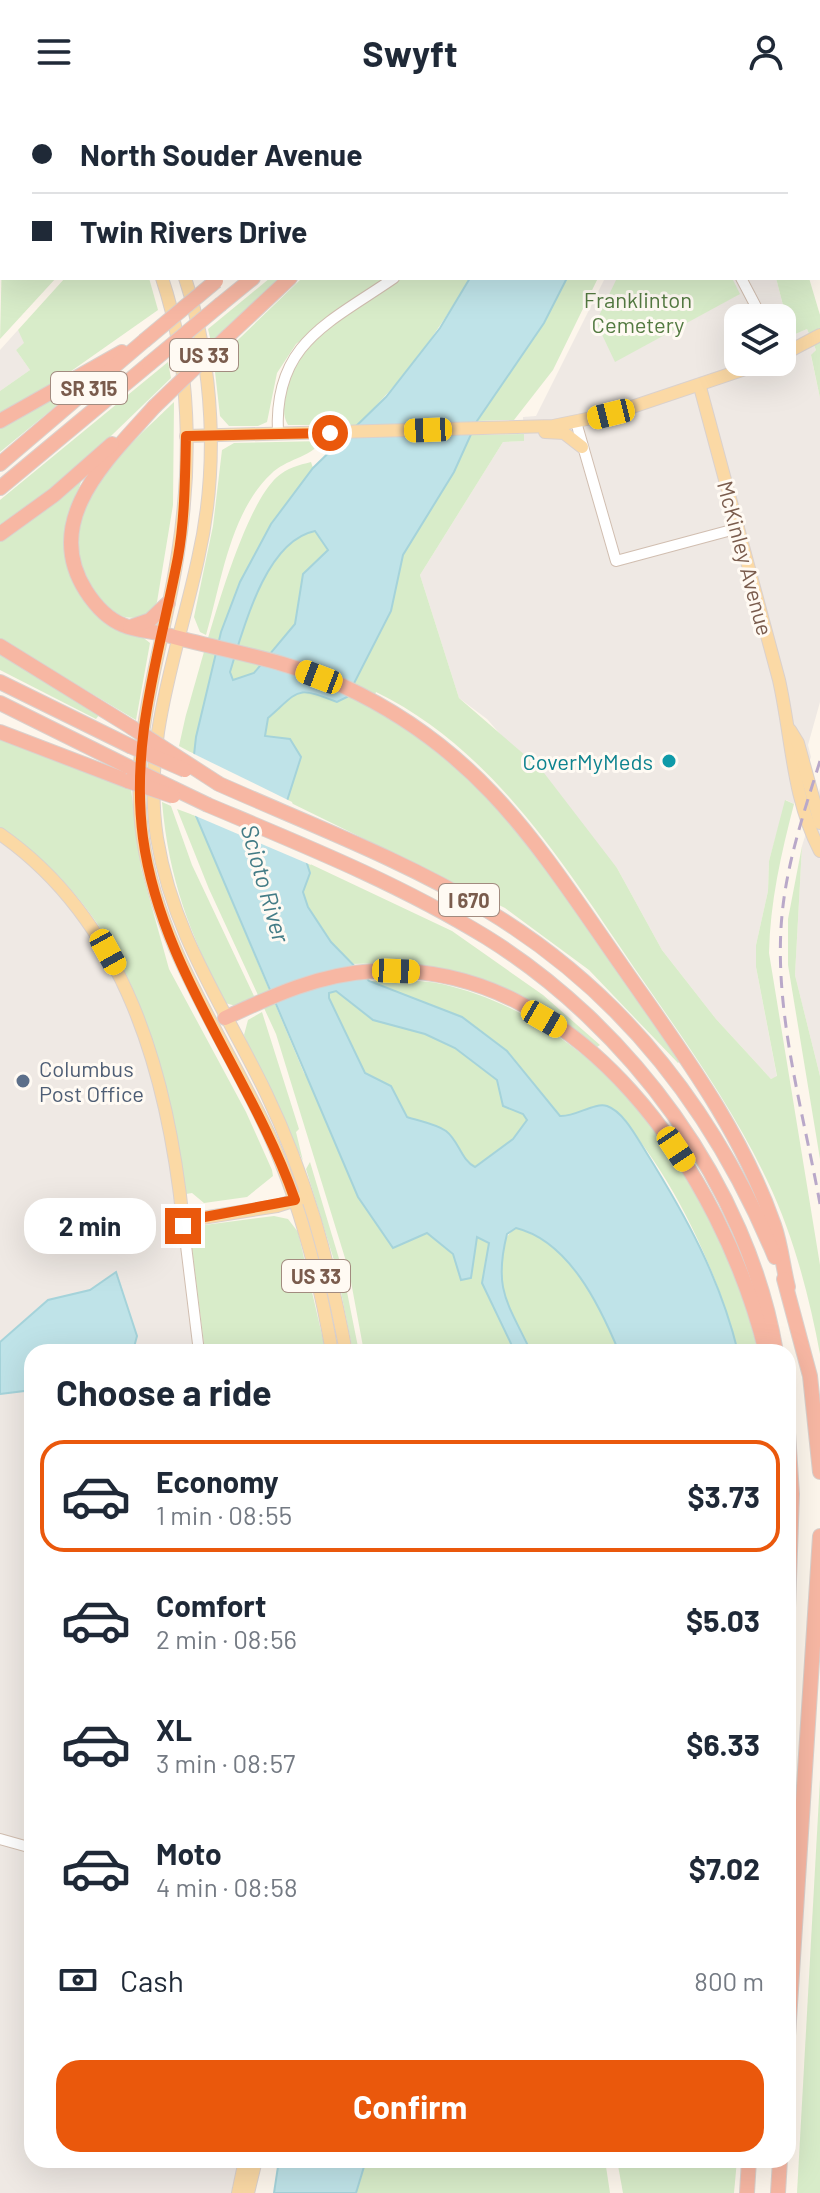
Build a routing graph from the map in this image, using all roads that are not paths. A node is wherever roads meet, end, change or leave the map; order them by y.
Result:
1 (162, 280) edge
2 (185, 280) edge
3 (218, 280) edge
4 (251, 280) edge
5 (288, 280) edge
6 (391, 280) edge
7 (742, 280) edge
8 (755, 304) edge
9 (820, 335) edge
10 (144, 341) junction
11 (796, 348) edge
12 (729, 376) edge
13 (700, 387) junction
14 (154, 407) junction
15 (0, 421) edge
16 (576, 422) junction
17 (535, 428) junction
18 (278, 434) junction
19 (210, 435) junction
20 (186, 436) junction
21 (582, 447) junction
22 (0, 464) edge
23 (0, 488) edge
24 (739, 528) junction
25 (0, 534) edge
26 (168, 603) junction
27 (130, 627) junction
28 (161, 633) junction
29 (176, 638) junction
30 (0, 646) edge
31 (0, 682) edge
32 (0, 703) edge
33 (790, 730) junction
34 (0, 732) edge
35 (128, 774) junction
36 (219, 784) junction
37 (820, 823) edge
38 (142, 824) junction
39 (0, 834) edge
40 (820, 851) edge
41 (225, 1018) junction
42 (309, 1196) junction
43 (295, 1200) junction
44 (183, 1221) junction
45 (788, 1287) junction
46 (198, 1344) edge
47 (330, 1344) edge
48 (345, 1344) edge
49 (763, 1344) edge
50 (774, 1344) edge
51 (820, 1472) edge
52 (820, 1536) edge
53 (0, 1839) edge
54 (24, 1846) edge
55 (796, 1913) edge
56 (243, 2168) edge
57 (254, 2168) edge
58 (749, 2168) edge
59 (780, 2168) edge
60 (238, 2193) edge
61 (248, 2193) edge
62 (747, 2193) edge
63 (778, 2193) edge

1 - 20 main road, US 33
2 - 19 main road, US 33
3 - 10 highway, SR 315, bridge
4 - 23 highway, SR 315, bridge
5 - 14 highway, bridge
6 - 18 street
7 - 8 street
9 - 11 main road
10 - 15 highway
10 - 22 highway, SR 315
12 - 13 main road
13 - 16 main road
13 - 24 main road, McKinley Avenue
14 - 25 highway
14 - 27 highway
16 - 17 main road
16 - 21 street
17 - 18 main road
17 - 21 main road
18 - 19 main road
19 - 20 main road
19 - 29 main road, US 33
20 - 26 main road, US 33
21 - 24 street
24 - 33 main road, McKinley Avenue
26 - 27 highway
26 - 28 main road, US 33
27 - 28 highway
28 - 29 highway
28 - 38 main road, US 33
29 - 41 main road, US 33
29 - 45 highway
30 - 36 highway, bridge
31 - 36 highway, I 670, bridge
32 - 35 highway
33 - 37 main road, McKinley Avenue
33 - 40 main road, McKinley Avenue
34 - 35 highway
35 - 50 highway, I 670, bridge
36 - 45 highway, I 670
38 - 41 main road
38 - 43 main road, US 33
39 - 44 main road
41 - 42 main road, US 33
41 - 49 highway
42 - 43 main road
42 - 48 main road, US 33
43 - 44 main road
43 - 47 main road, US 33
44 - 46 street
45 - 51 highway, I 670
52 - 55 highway
53 - 54 street
56 - 60 main road
57 - 61 main road
58 - 62 highway
59 - 63 highway

